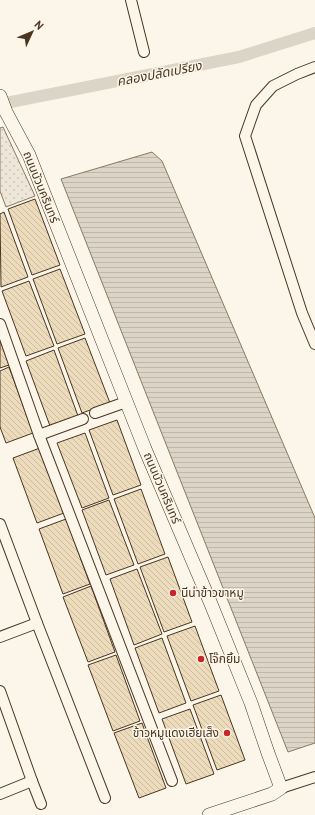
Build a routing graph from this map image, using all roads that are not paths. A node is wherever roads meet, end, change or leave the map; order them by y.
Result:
1 (131, 0) edge
2 (144, 52) dead end
3 (315, 67) edge
4 (0, 96) edge
5 (0, 324) edge
6 (315, 344) edge
7 (126, 402) junction
8 (95, 413) dead end
9 (83, 418) dead end
10 (39, 435) junction
11 (0, 524) edge
12 (37, 623) junction
13 (0, 637) edge
14 (0, 691) edge
15 (315, 777) edge
16 (172, 781) dead end
17 (32, 782) junction
18 (281, 788) junction
19 (0, 794) edge
20 (105, 798) dead end
21 (41, 804) dead end
22 (209, 815) edge

1 - 2 street
3 - 6 street
4 - 7 street, ถนนบัวนครินทร์
5 - 10 street
7 - 8 street
7 - 18 street, ถนนบัวนครินทร์
9 - 10 street
10 - 16 street
11 - 12 street
12 - 13 street
12 - 20 street
14 - 17 street
15 - 18 street
17 - 19 street
17 - 21 street
18 - 22 street

